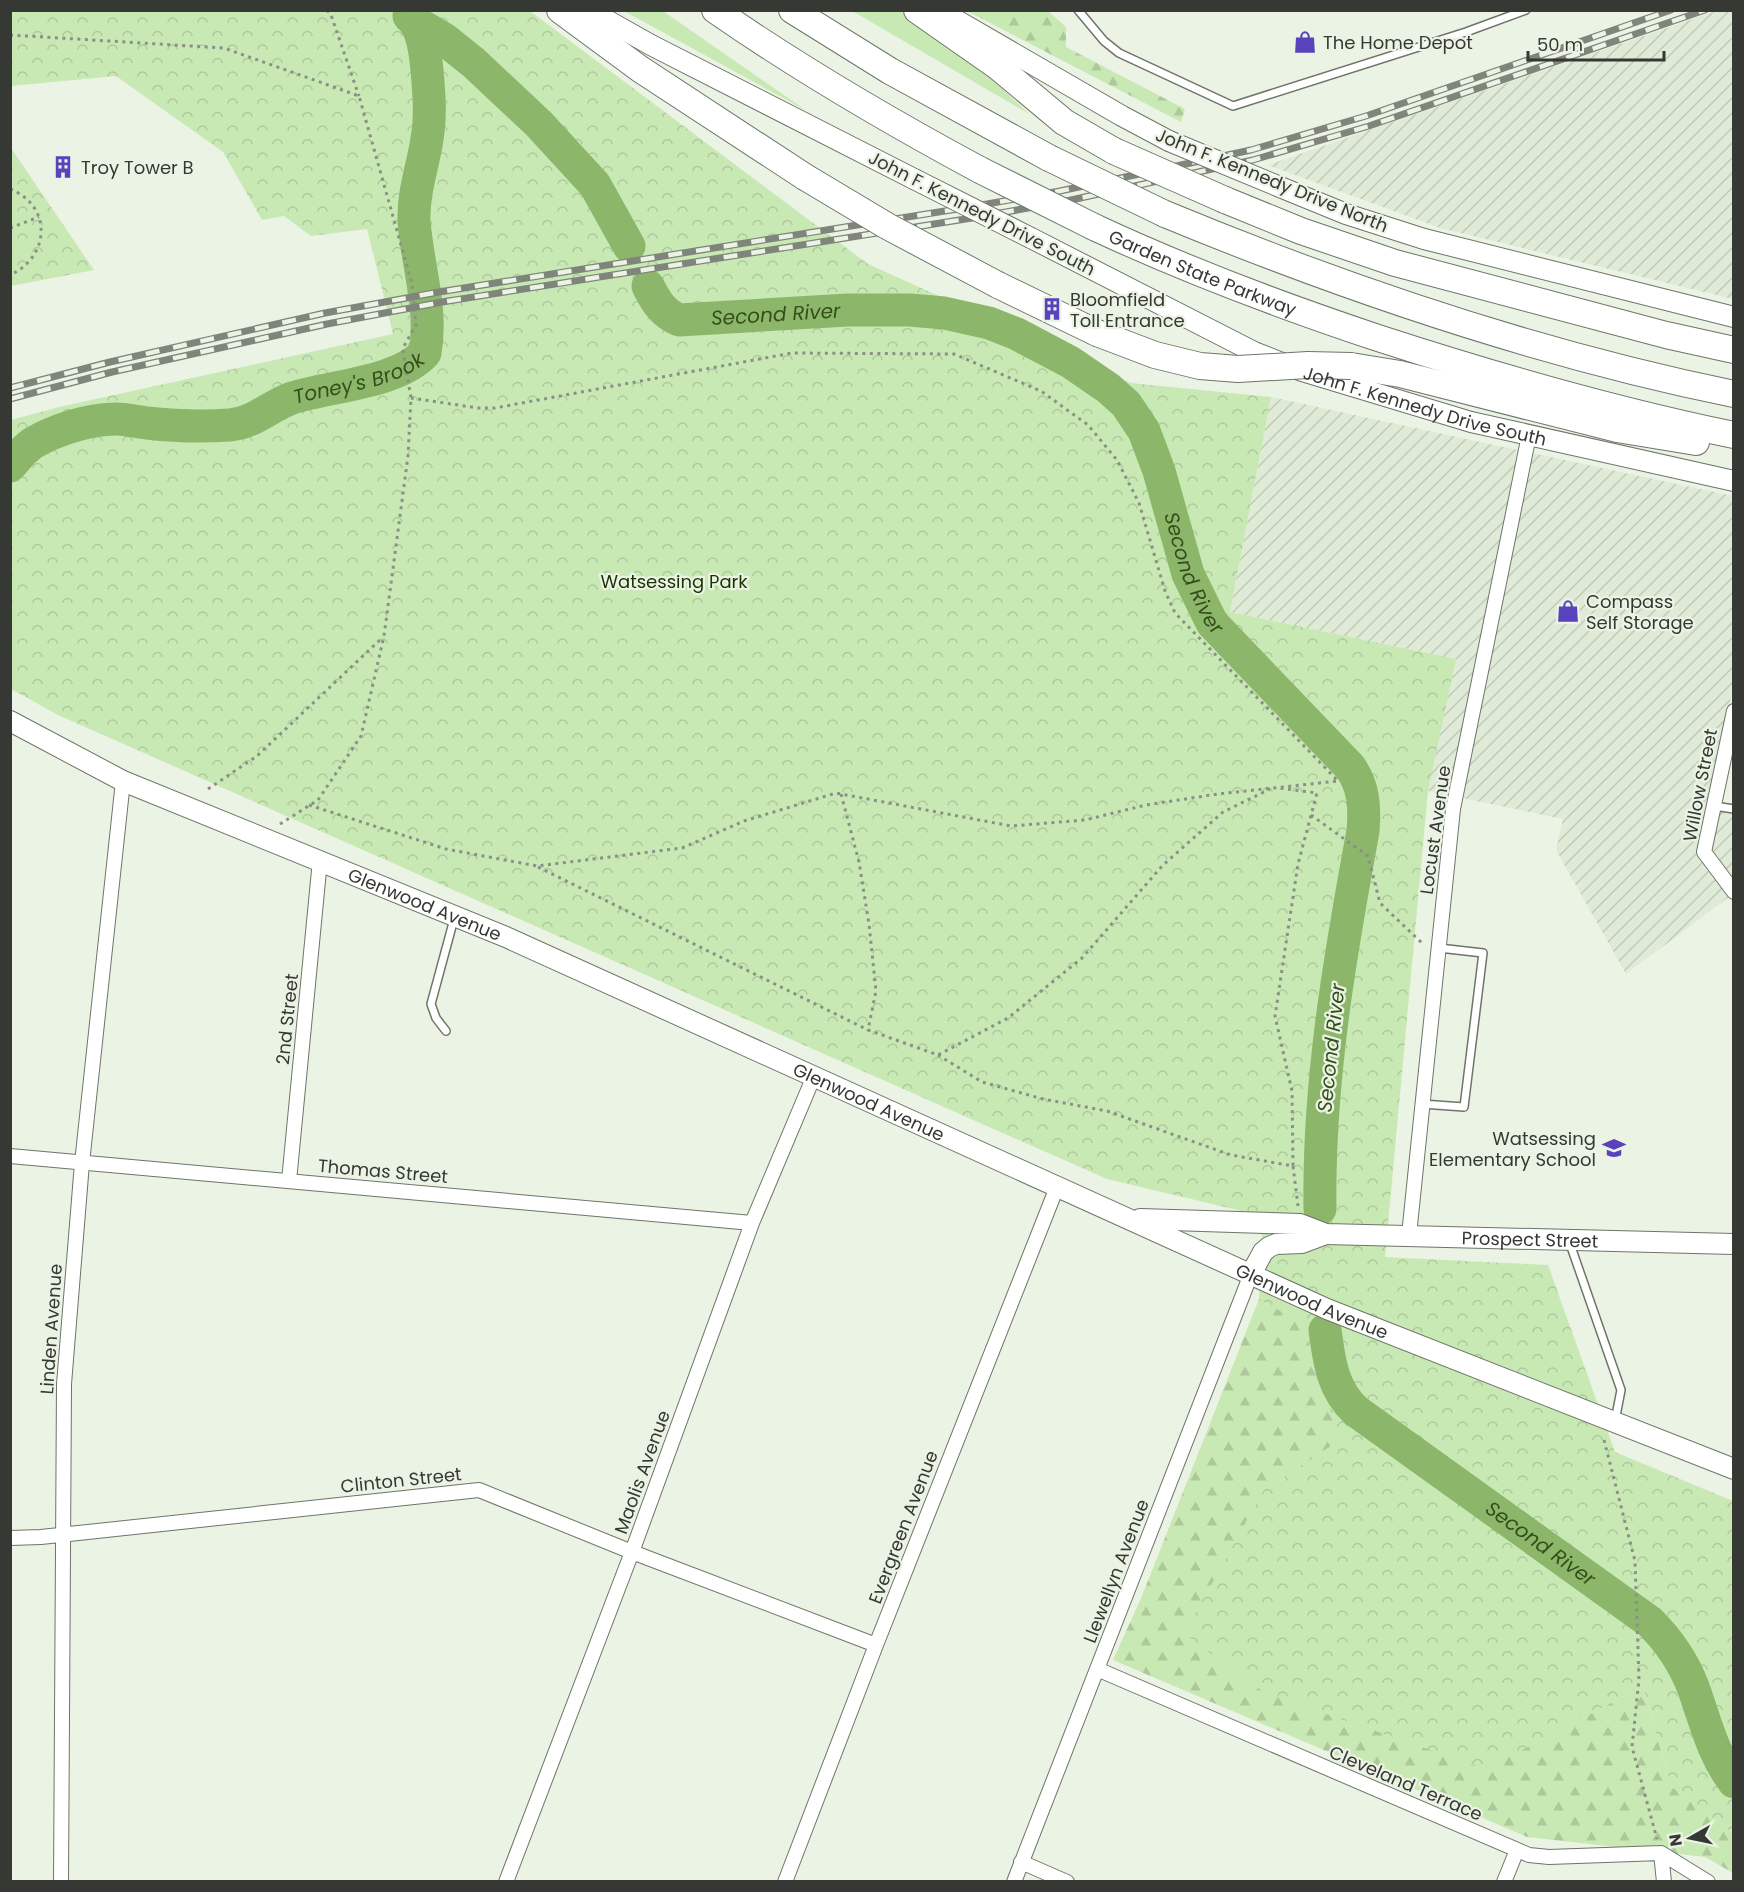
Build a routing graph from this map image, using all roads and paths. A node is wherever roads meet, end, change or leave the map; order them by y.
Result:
1 (327, 10) edge
2 (560, 10) edge
3 (589, 10) edge
4 (715, 10) edge
5 (792, 10) edge
6 (917, 10) edge
7 (939, 10) edge
8 (1078, 10) edge
9 (1526, 10) edge
10 (1515, 12) edge
11 (10, 35) edge
12 (359, 96) junction
13 (10, 189) edge
14 (39, 217) junction
15 (10, 228) edge
16 (10, 275) edge
17 (1734, 318) edge
18 (1734, 350) edge
19 (1734, 394) edge
20 (411, 398) junction
21 (1529, 435) junction
22 (1734, 435) edge
23 (1734, 446) edge
24 (1734, 481) edge
25 (384, 636) junction
26 (1734, 711) edge
27 (10, 721) edge
28 (123, 781) junction
29 (1273, 788) junction
30 (207, 789) dead end
31 (841, 794) junction
32 (309, 805) junction
33 (1714, 806) junction
34 (1734, 809) edge
35 (1311, 814) junction
36 (260, 837) junction
37 (320, 860) junction
38 (537, 866) junction
39 (1734, 892) edge
40 (455, 916) junction
41 (1438, 953) junction
42 (868, 1030) junction
43 (446, 1031) dead end
44 (938, 1055) junction
45 (814, 1076) junction
46 (1422, 1104) junction
47 (10, 1156) edge
48 (82, 1162) junction
49 (290, 1181) junction
50 (1057, 1186) junction
51 (1128, 1218) junction
52 (753, 1223) junction
53 (1326, 1234) junction
54 (1409, 1235) junction
55 (1568, 1239) junction
56 (1734, 1244) edge
57 (1251, 1274) junction
58 (1615, 1421) junction
59 (1604, 1440) dead end
60 (1734, 1469) edge
61 (63, 1535) junction
62 (10, 1538) edge
63 (632, 1552) junction
64 (876, 1645) junction
65 (1098, 1669) junction
66 (1517, 1850) junction
67 (1661, 1853) junction
68 (1022, 1862) junction
69 (62, 1881) edge
70 (506, 1881) edge
71 (785, 1881) edge
72 (1014, 1881) edge
73 (1067, 1881) edge
74 (1504, 1881) edge
75 (1664, 1881) edge
76 (1708, 1881) edge

1 - 12 path
2 - 23 highway, bridge
3 - 21 street, John F. Kennedy Drive South, bridge
4 - 22 highway, Garden State Parkway, bridge
5 - 19 highway, bridge
6 - 18 highway, bridge
7 - 17 street, John F. Kennedy Drive North, bridge
8 - 10 lane
9 - 10 lane
11 - 12 path
12 - 20 path
13 - 14 path
14 - 15 path
14 - 16 path
20 - 25 path
20 - 29 path
21 - 24 street, John F. Kennedy Drive South
21 - 41 street, Locust Avenue
25 - 30 path
25 - 32 path
26 - 33 street, Willow Street
27 - 28 street, Glenwood Avenue
28 - 36 street, Glenwood Avenue
28 - 48 street, Linden Avenue
29 - 31 path
29 - 35 path
29 - 44 path
31 - 38 path
31 - 42 path
32 - 36 path
32 - 38 path
33 - 34 lane
33 - 39 street, Willow Street
35 - 41 path
35 - 44 path
36 - 37 street, Glenwood Avenue
37 - 40 street, Glenwood Avenue
37 - 49 street, 2nd Street
38 - 42 path
40 - 43 lane
40 - 45 street, Glenwood Avenue
41 - 46 street, Locust Avenue
41 - 46 lane
42 - 44 path
45 - 50 street, Glenwood Avenue
45 - 52 street, Maolis Avenue
46 - 54 street, Locust Avenue
47 - 48 street, Thomas Street
48 - 49 street, Thomas Street
48 - 61 street, Linden Avenue
49 - 52 street, Thomas Street
50 - 51 street, Glenwood Avenue
50 - 64 street, Evergreen Avenue
51 - 53 street, Prospect Street
51 - 57 street, Glenwood Avenue
52 - 63 street, Maolis Avenue
53 - 54 street, Prospect Street
53 - 57 street, Prospect Street
54 - 55 street, Prospect Street
55 - 56 street, Prospect Street
55 - 58 lane
57 - 58 street, Glenwood Avenue
57 - 65 street, Llewellyn Avenue
58 - 60 street, Glenwood Avenue
59 - 67 path
61 - 62 street, Clinton Street
61 - 63 street, Clinton Street
61 - 69 street, Linden Avenue
63 - 64 street, Clinton Street
63 - 70 street, Maolis Avenue
64 - 71 street, Evergreen Avenue
65 - 66 street, Cleveland Terrace
65 - 68 street, Llewellyn Avenue
66 - 67 street, Cleveland Terrace
66 - 74 street
67 - 75 street
67 - 76 street
68 - 72 street, Llewellyn Avenue
68 - 73 street

